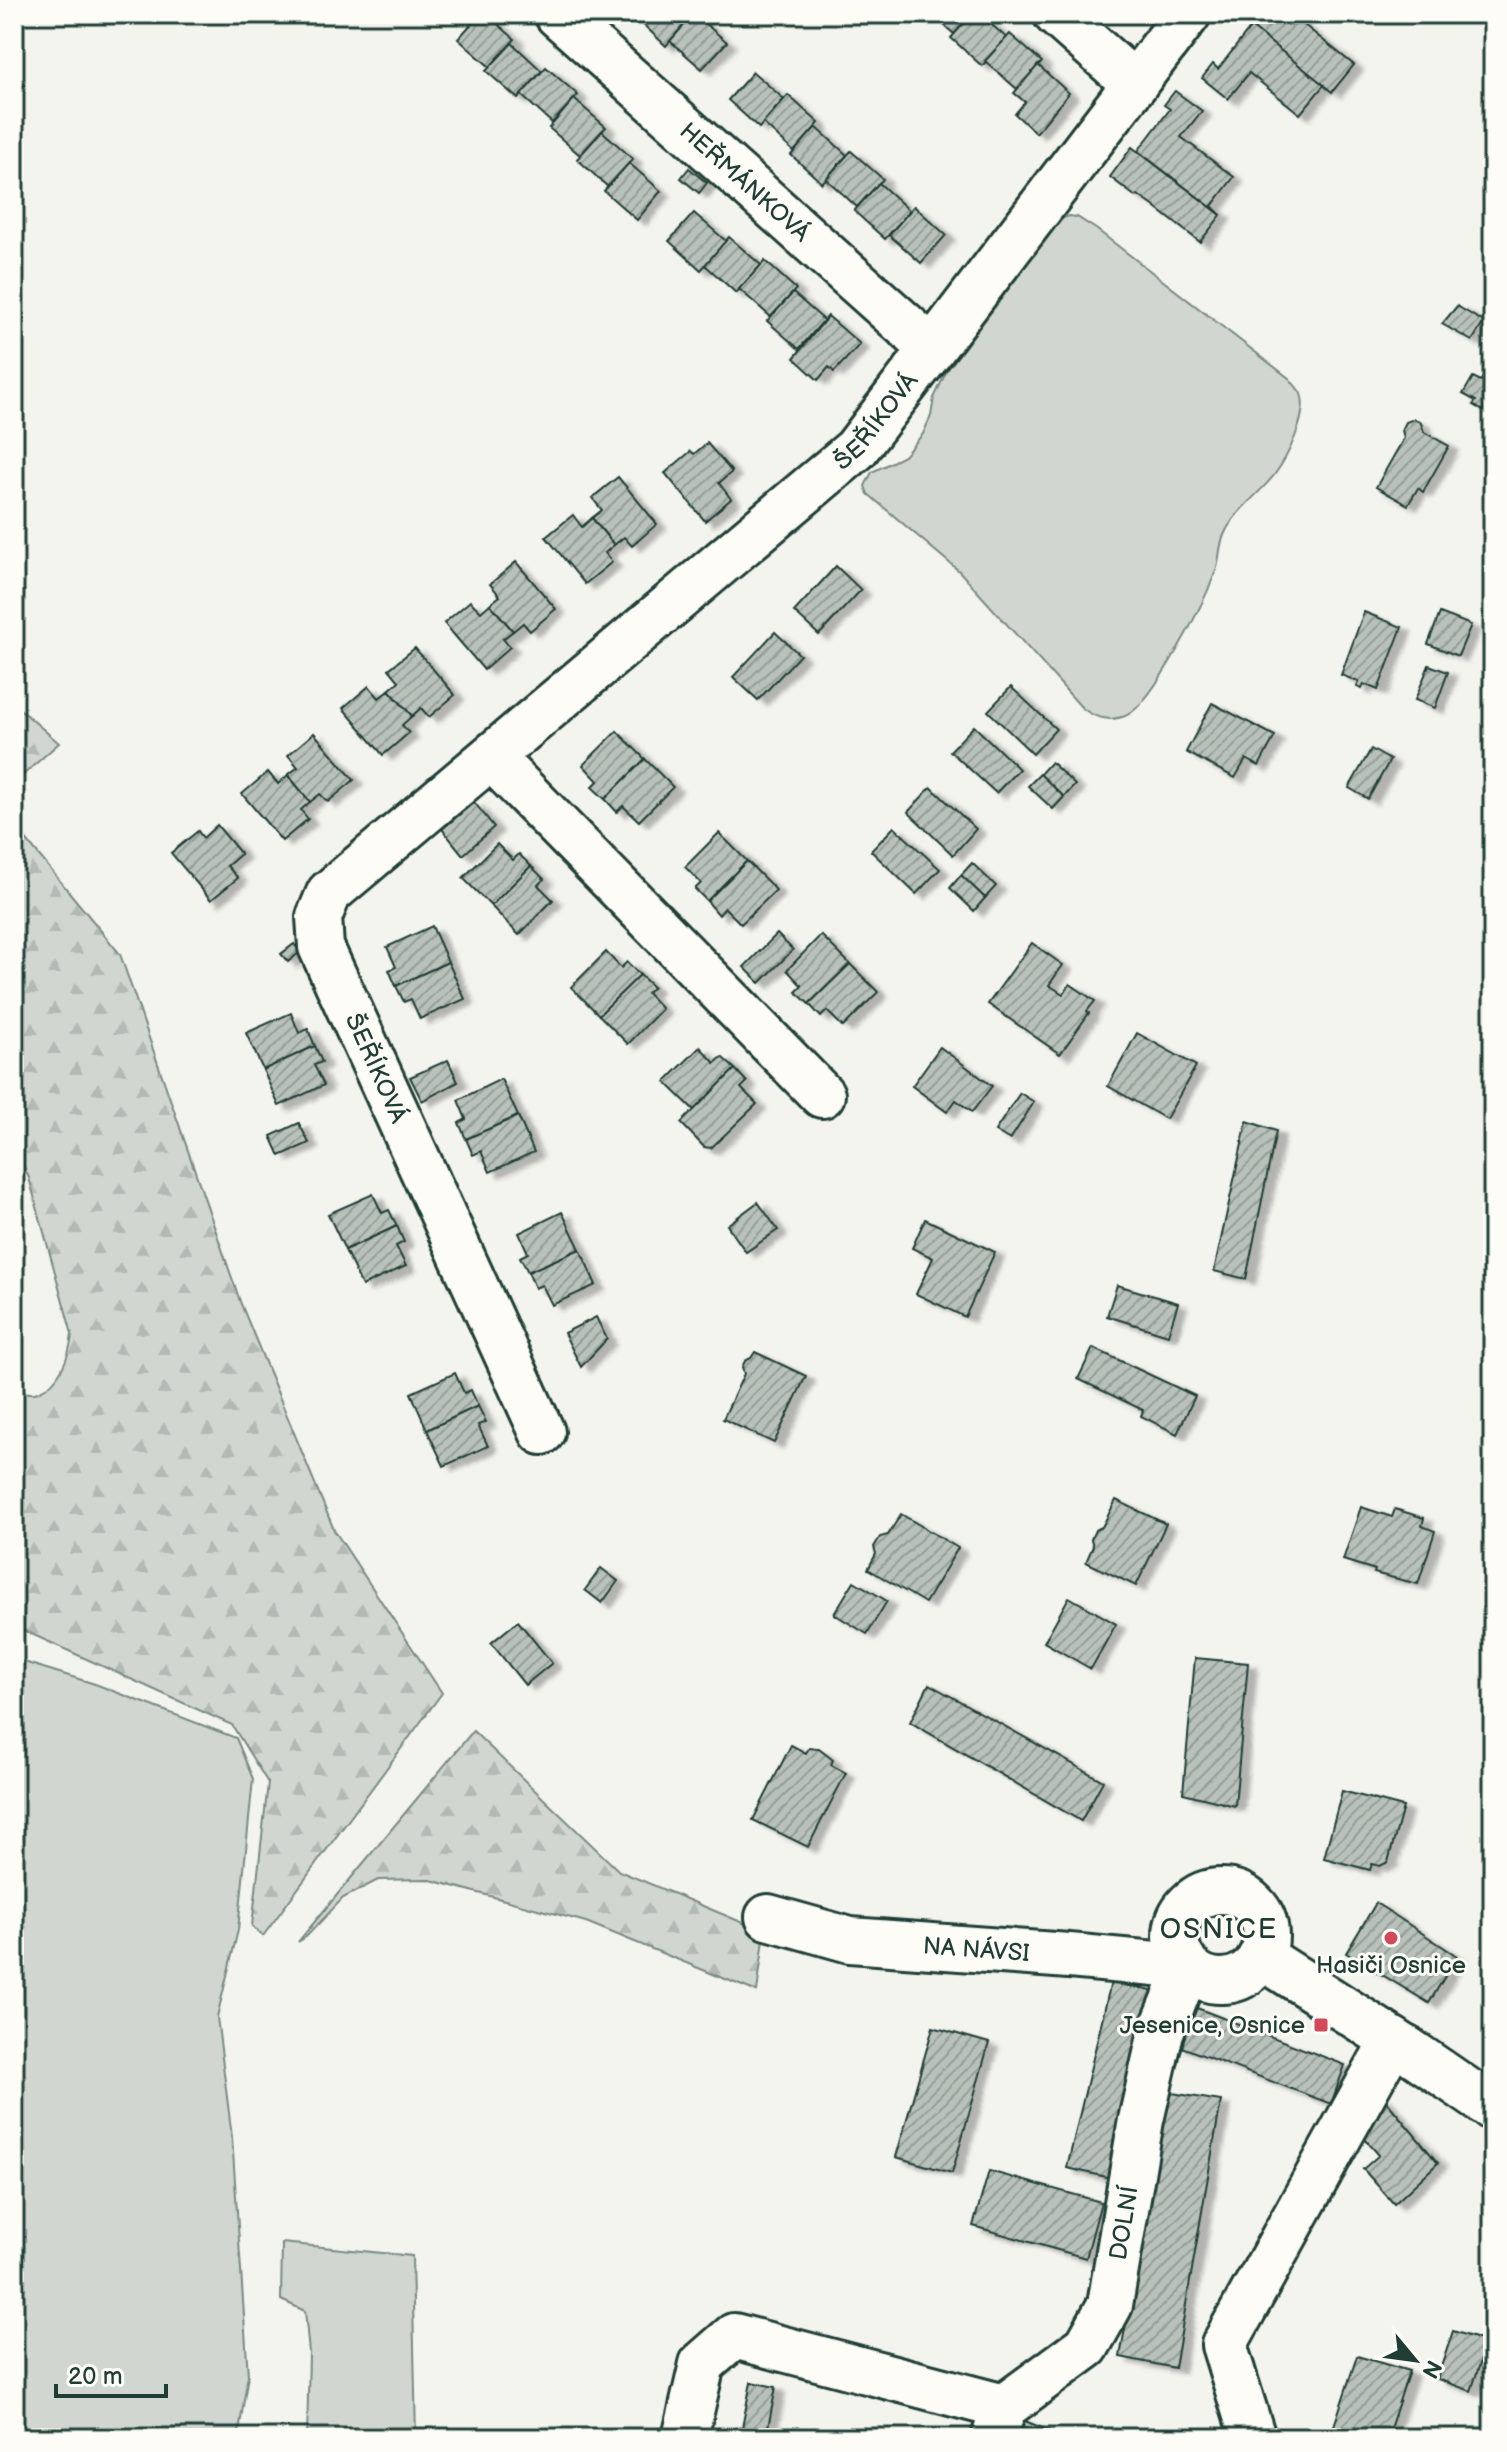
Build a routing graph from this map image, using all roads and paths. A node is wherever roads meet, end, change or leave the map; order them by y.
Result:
1 (557, 14) edge
2 (1056, 14) edge
3 (1188, 14) edge
4 (1135, 84) junction
5 (932, 349) junction
6 (491, 757) junction
7 (822, 1095) dead end
8 (542, 1432) dead end
9 (768, 1917) dead end
10 (1261, 1956) junction
11 (1188, 1967) junction
12 (1393, 2040) junction
13 (1493, 2108) edge
14 (999, 2423) edge
15 (685, 2438) edge
16 (1253, 2438) edge

1 - 5 street, HEŘMÁNKOVÁ
2 - 4 street
3 - 4 street, ŠEŘÍKOVÁ
4 - 5 street, ŠEŘÍKOVÁ
5 - 6 street, ŠEŘÍKOVÁ
6 - 7 street
6 - 8 street, ŠEŘÍKOVÁ
9 - 11 street, NA NÁVSI
10 - 11 street, NA NÁVSI
10 - 11 street
10 - 12 street
11 - 14 street, DOLNÍ
12 - 13 street
12 - 16 street
14 - 15 street

